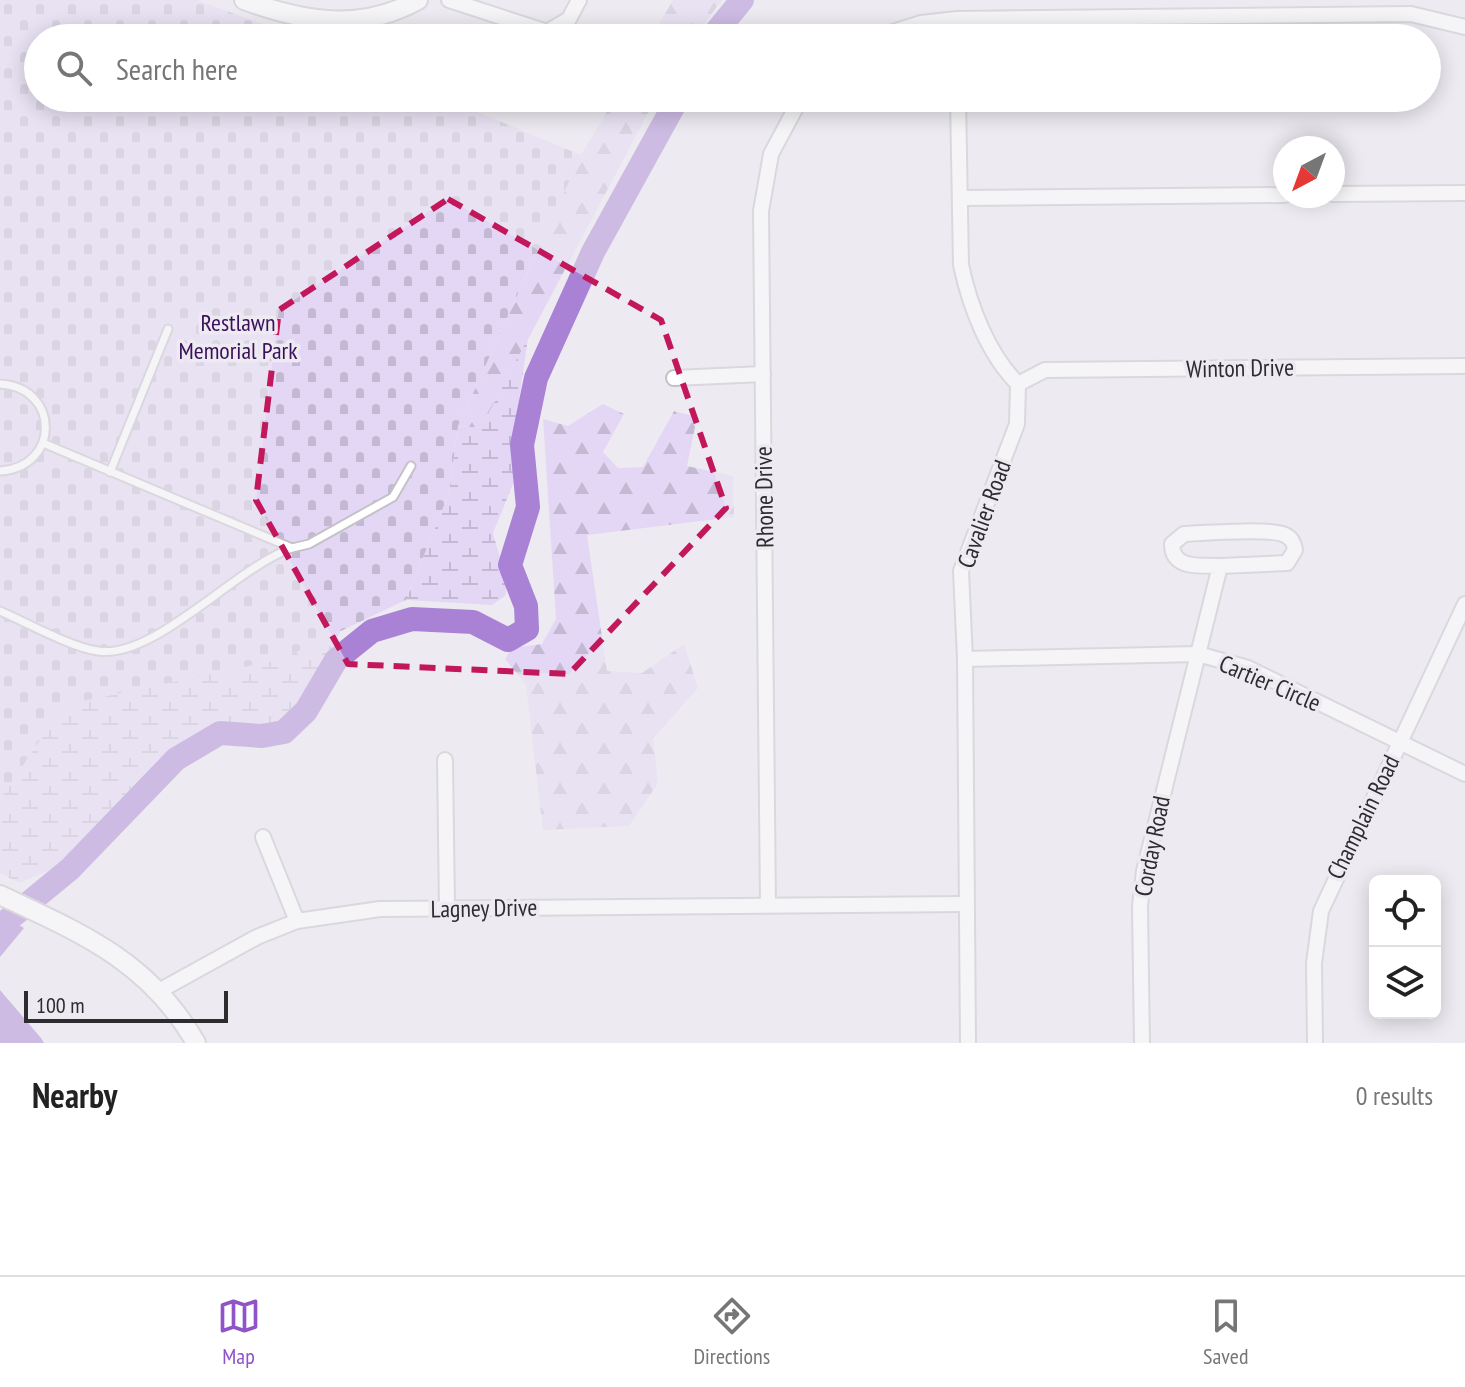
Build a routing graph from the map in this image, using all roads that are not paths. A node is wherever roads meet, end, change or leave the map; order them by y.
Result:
1 (244, 0) edge
2 (418, 0) edge
3 (449, 0) edge
4 (579, 0) edge
5 (957, 19) junction
6 (522, 24) edge
7 (561, 24) edge
8 (918, 24) edge
9 (957, 24) edge
10 (1465, 27) edge
11 (792, 112) edge
12 (958, 112) edge
13 (1465, 193) edge
14 (1345, 194) edge
15 (1273, 195) edge
16 (960, 198) junction
17 (168, 329) dead end
18 (1465, 366) edge
19 (763, 374) junction
20 (674, 378) dead end
21 (0, 384) edge
22 (1018, 384) junction
23 (43, 443) junction
24 (411, 466) dead end
25 (0, 471) edge
26 (110, 472) junction
27 (292, 548) junction
28 (1220, 566) junction
29 (1465, 604) edge
30 (0, 611) edge
31 (1198, 654) junction
32 (965, 659) junction
33 (1400, 742) junction
34 (445, 760) dead end
35 (1465, 774) edge
36 (263, 837) dead end
37 (0, 895) edge
38 (966, 904) junction
39 (768, 905) junction
40 (447, 909) junction
41 (297, 921) junction
42 (159, 991) junction
43 (196, 1043) edge
44 (968, 1043) edge
45 (1142, 1043) edge
46 (1315, 1043) edge

1 - 2 street
3 - 6 street
4 - 7 street
5 - 8 street
5 - 9 street
5 - 10 street
11 - 19 street, Rhone Drive
12 - 16 street
13 - 14 street
15 - 16 street
16 - 22 street
17 - 26 lane
18 - 22 street, Winton Drive
19 - 20 street
19 - 39 street, Rhone Drive
21 - 23 lane
22 - 32 street, Cavalier Road
23 - 25 lane
23 - 26 lane
24 - 27 lane
26 - 27 lane
27 - 30 lane
28 - 28 street
28 - 31 street, Corday Road
29 - 33 street, Champlain Road
31 - 32 street, Cartier Circle
31 - 33 street, Cartier Circle
31 - 45 street, Corday Road
32 - 38 street, Cavalier Road
33 - 35 street, Cartier Circle
33 - 46 street, Champlain Road
34 - 40 street
36 - 41 street
37 - 42 street
38 - 39 street, Lagney Drive
38 - 44 street, Cavalier Road
39 - 40 street, Lagney Drive
40 - 41 street, Lagney Drive
41 - 42 street, Lagney Drive
42 - 43 street

